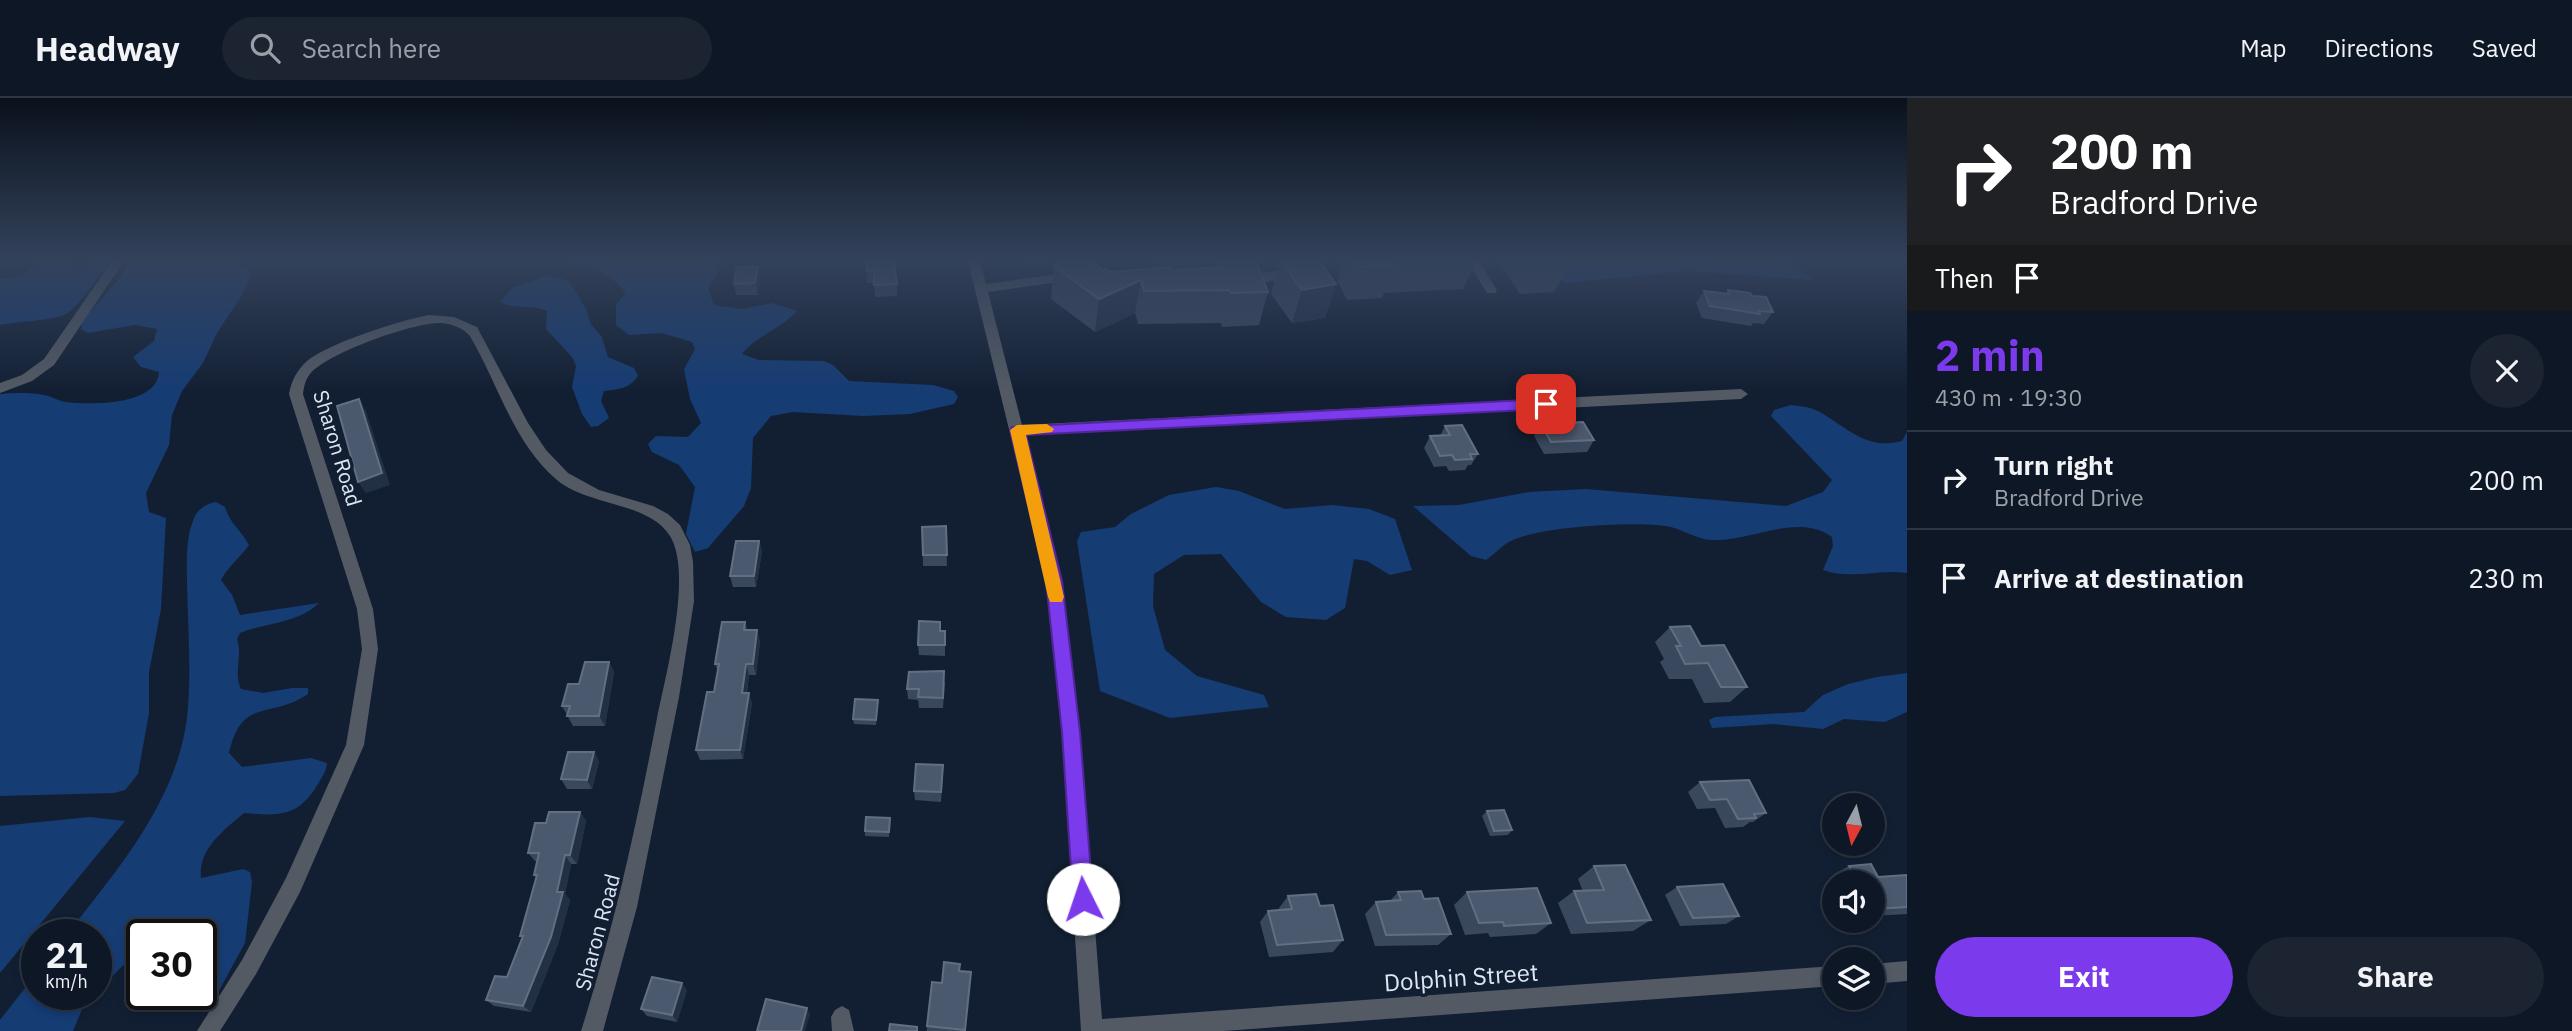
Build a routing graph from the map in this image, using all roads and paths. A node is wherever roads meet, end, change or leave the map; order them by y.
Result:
1 (89, 305) edge
2 (985, 305) edge
3 (0, 388) edge
4 (1741, 394) dead end
5 (1017, 430) junction
6 (1907, 971) edge
7 (1885, 973) edge
8 (1822, 977) edge
9 (1092, 1030) edge
10 (208, 1031) edge
11 (592, 1031) edge

1 - 3 street
2 - 5 street
4 - 5 street
5 - 9 street
6 - 7 street
8 - 9 street, Dolphin Street
10 - 11 street, Sharon Road

